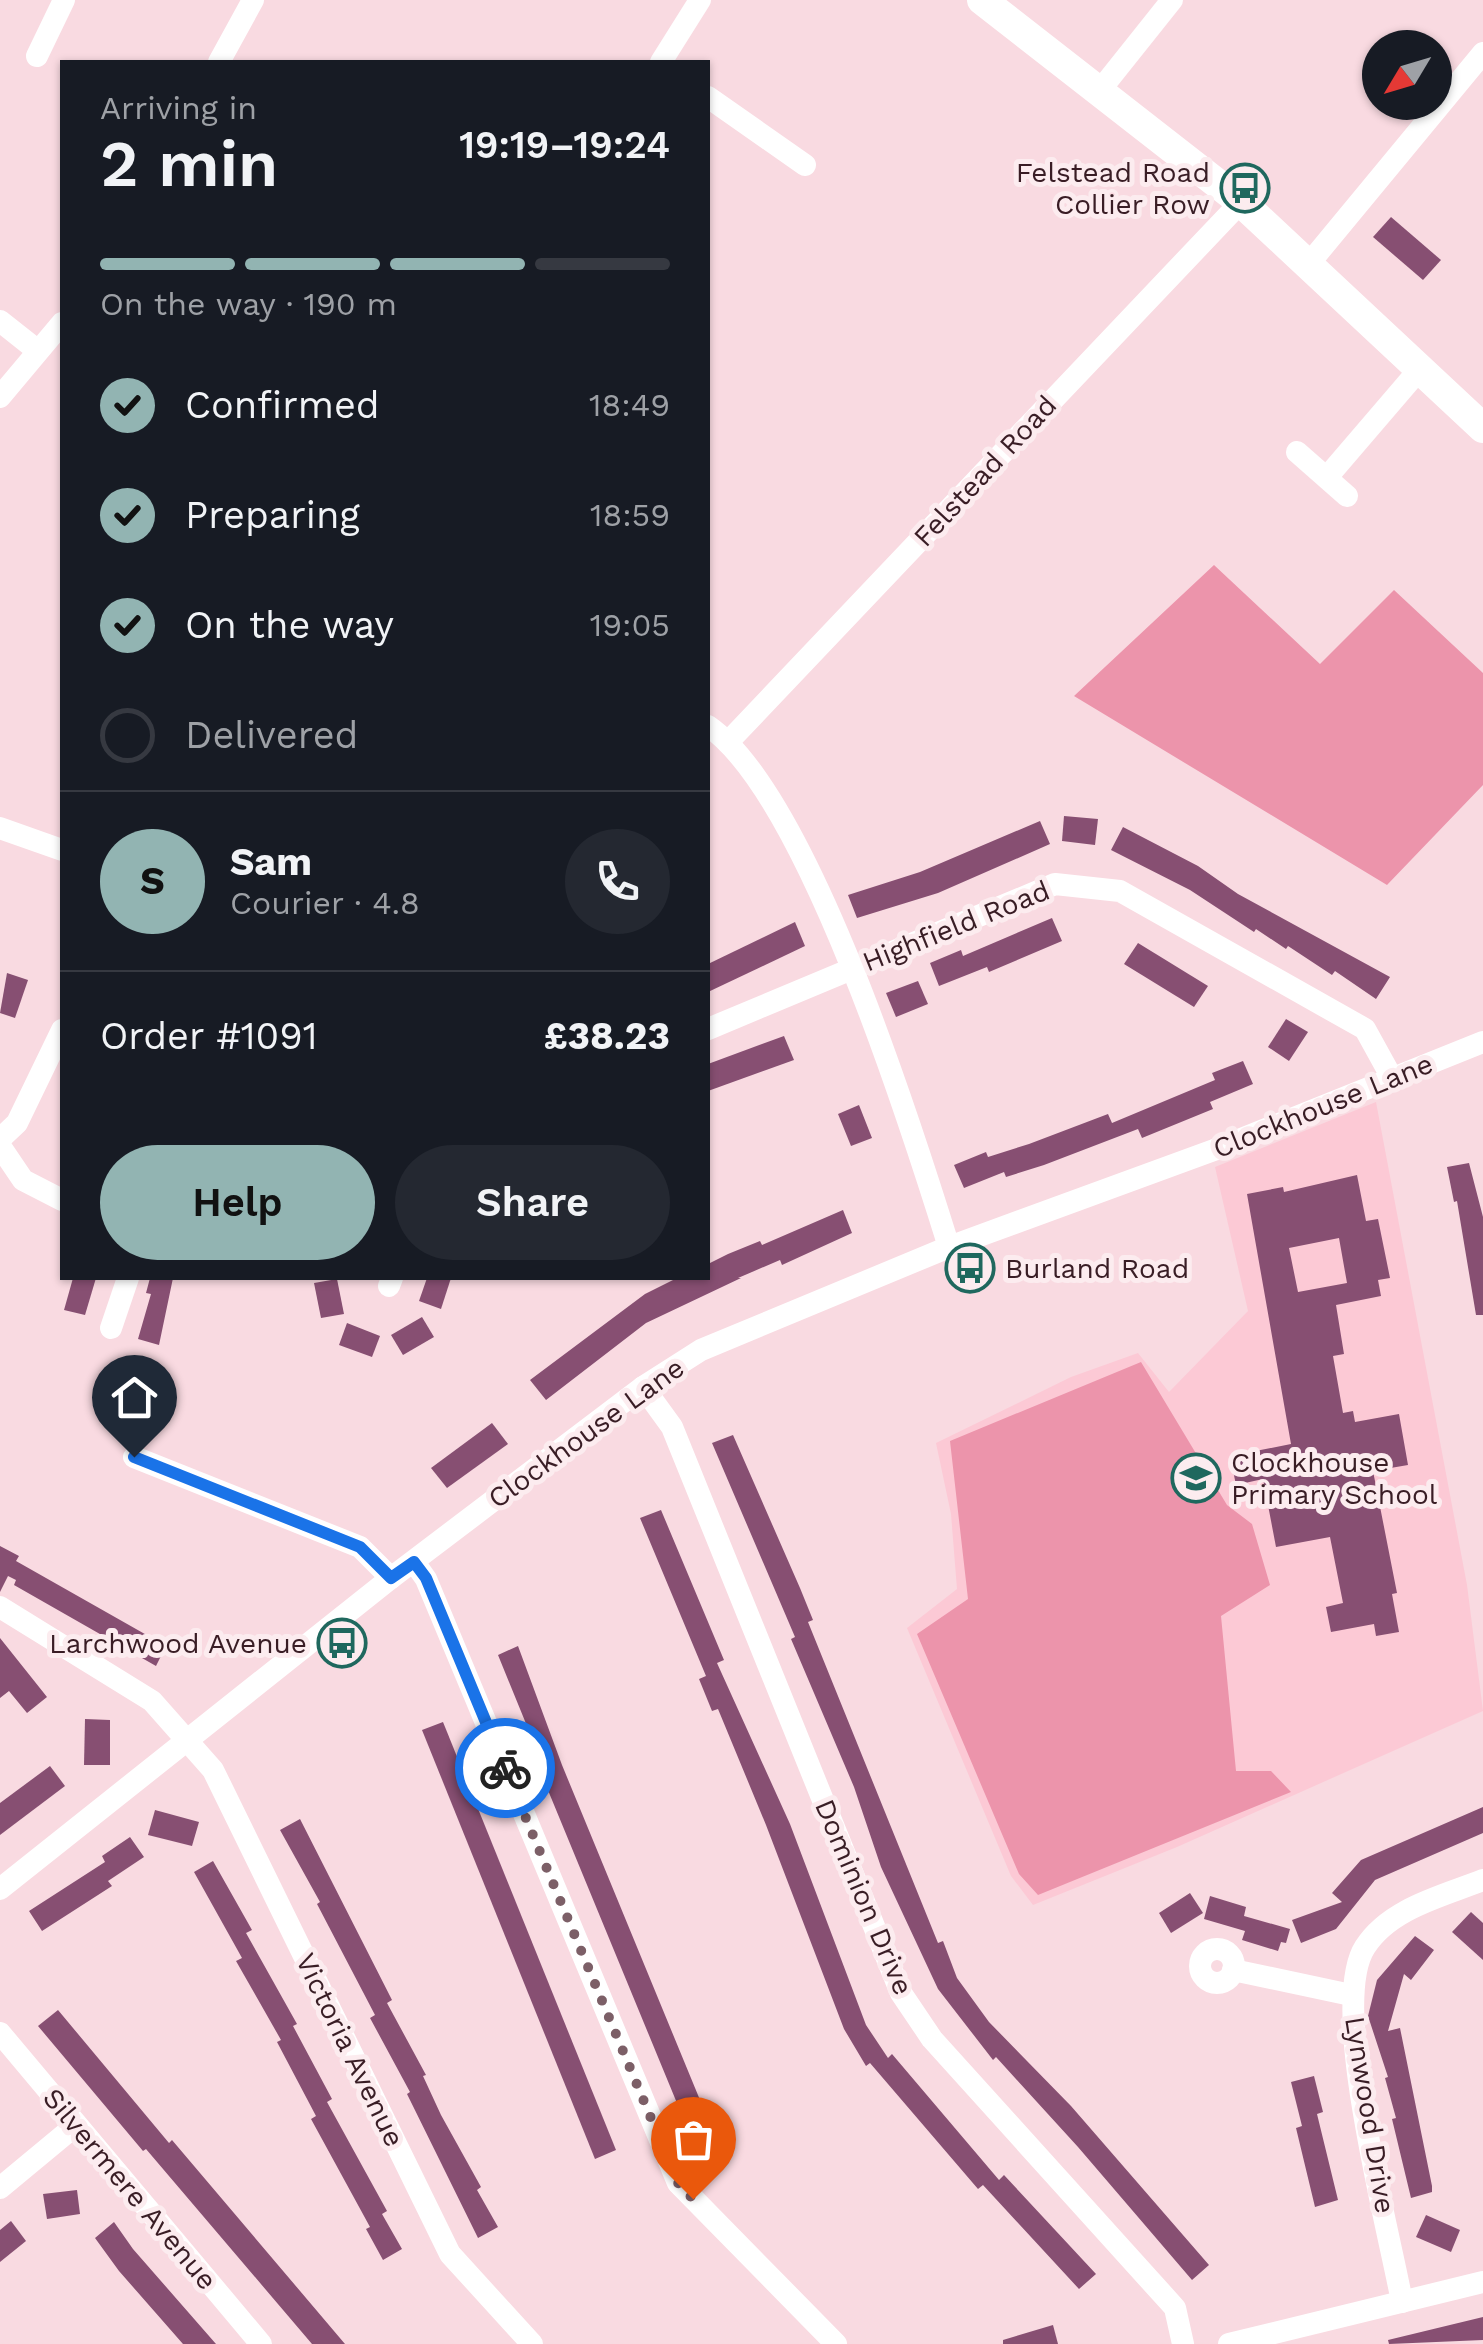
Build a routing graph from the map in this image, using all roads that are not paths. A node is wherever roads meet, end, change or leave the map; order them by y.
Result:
1 (64, 0) edge
2 (252, 0) edge
3 (700, 0) edge
4 (982, 0) edge
5 (1172, 0) edge
6 (1483, 53) edge
7 (37, 56) dead end
8 (219, 60) edge
9 (662, 60) edge
10 (1101, 89) junction
11 (710, 99) edge
12 (806, 164) dead end
13 (1241, 202) junction
14 (1306, 266) junction
15 (0, 320) edge
16 (60, 325) edge
17 (38, 352) junction
18 (1418, 372) junction
19 (0, 397) edge
20 (1483, 428) edge
21 (1296, 452) dead end
22 (1328, 476) junction
23 (1347, 496) dead end
24 (710, 727) edge
25 (729, 741) junction
26 (0, 828) edge
27 (60, 849) edge
28 (850, 968) junction
29 (710, 1028) edge
30 (60, 1034) edge
31 (1479, 1043) edge
32 (1483, 1068) edge
33 (1392, 1078) junction
34 (0, 1142) edge
35 (60, 1199) edge
36 (949, 1246) junction
37 (127, 1280) edge
38 (111, 1328) dead end
39 (643, 1386) junction
40 (134, 1457) dead end
41 (414, 1562) junction
42 (391, 1578) junction
43 (0, 1607) edge
44 (189, 1740) junction
45 (1483, 1880) edge
46 (0, 1889) edge
47 (1233, 1970) dead end
48 (1350, 1995) junction
49 (0, 2033) edge
50 (76, 2124) junction
51 (0, 2188) edge
52 (1483, 2282) edge
53 (1402, 2302) junction
54 (261, 2344) edge
55 (532, 2344) edge
56 (836, 2344) edge
57 (1183, 2344) edge
58 (1230, 2344) edge

1 - 7 street
2 - 8 street
3 - 9 street
4 - 10 main road
5 - 10 street
6 - 14 street
10 - 13 main road
11 - 12 street
13 - 14 main road
13 - 25 street, Felstead Road
14 - 18 main road
15 - 17 street
16 - 17 street
17 - 19 street
18 - 20 main road
18 - 22 street
21 - 22 street
22 - 23 street
24 - 25 street
25 - 28 street
26 - 27 street
28 - 29 street, Highfield Road
28 - 33 street, Highfield Road
28 - 36 street
30 - 34 street
31 - 32 street
31 - 33 street, Clockhouse Lane
33 - 36 street, Clockhouse Lane
34 - 35 street
36 - 39 street, Clockhouse Lane
37 - 38 street
39 - 41 street, Clockhouse Lane
39 - 57 street, Dominion Drive
40 - 42 street
41 - 42 street, Clockhouse Lane
41 - 56 street
42 - 44 street, Clockhouse Lane
43 - 44 street, Victoria Avenue
44 - 46 street, Clockhouse Lane
44 - 55 street, Victoria Avenue
45 - 48 street, Lynwood Drive
47 - 48 street
48 - 53 street, Lynwood Drive
49 - 50 street, Silvermere Avenue
50 - 51 street
50 - 54 street, Silvermere Avenue
52 - 53 street
53 - 58 street

